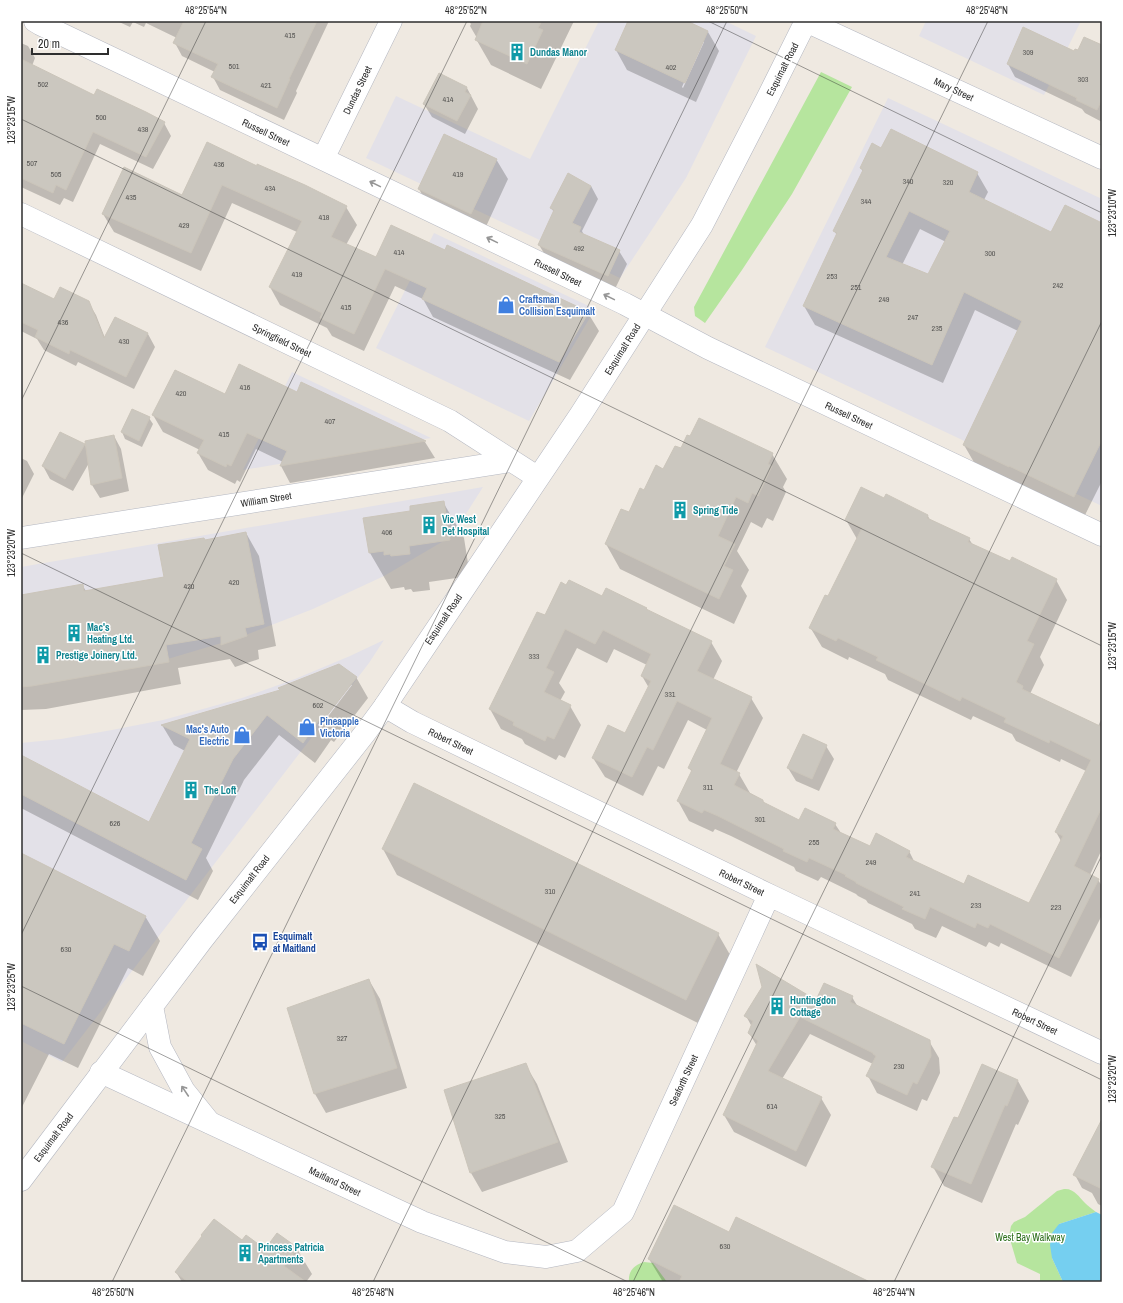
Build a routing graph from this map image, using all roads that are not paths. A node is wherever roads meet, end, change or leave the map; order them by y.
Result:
1 (35, 21) edge
2 (391, 21) edge
3 (806, 21) edge
4 (1102, 158) edge
5 (323, 159) junction
6 (21, 214) edge
7 (644, 314) junction
8 (511, 461) junction
9 (537, 477) junction
10 (1102, 534) edge
11 (21, 538) edge
12 (385, 706) junction
13 (769, 895) junction
14 (152, 1006) junction
15 (1102, 1053) edge
16 (101, 1072) junction
17 (209, 1122) junction
18 (21, 1180) edge
19 (577, 1251) joint

1 - 5 street, Russell Street
2 - 5 street, Dundas Street
3 - 4 street, Mary Street
3 - 7 street, Esquimalt Road
7 -> 5 street, Russell Street
6 - 8 street, Springfield Street
7 - 9 street, Esquimalt Road
7 - 10 street, Russell Street
8 - 9 street, Springfield Street
8 - 11 street, William Street
9 - 12 street, Esquimalt Road
12 - 13 street, Robert Street
12 - 14 street, Esquimalt Road
13 - 15 street, Robert Street
13 - 19 street, Seaforth Street
14 - 16 street, Esquimalt Road
17 -> 14 street
16 - 17 street, Maitland Street
16 - 18 street, Esquimalt Road
17 - 19 street, Maitland Street

